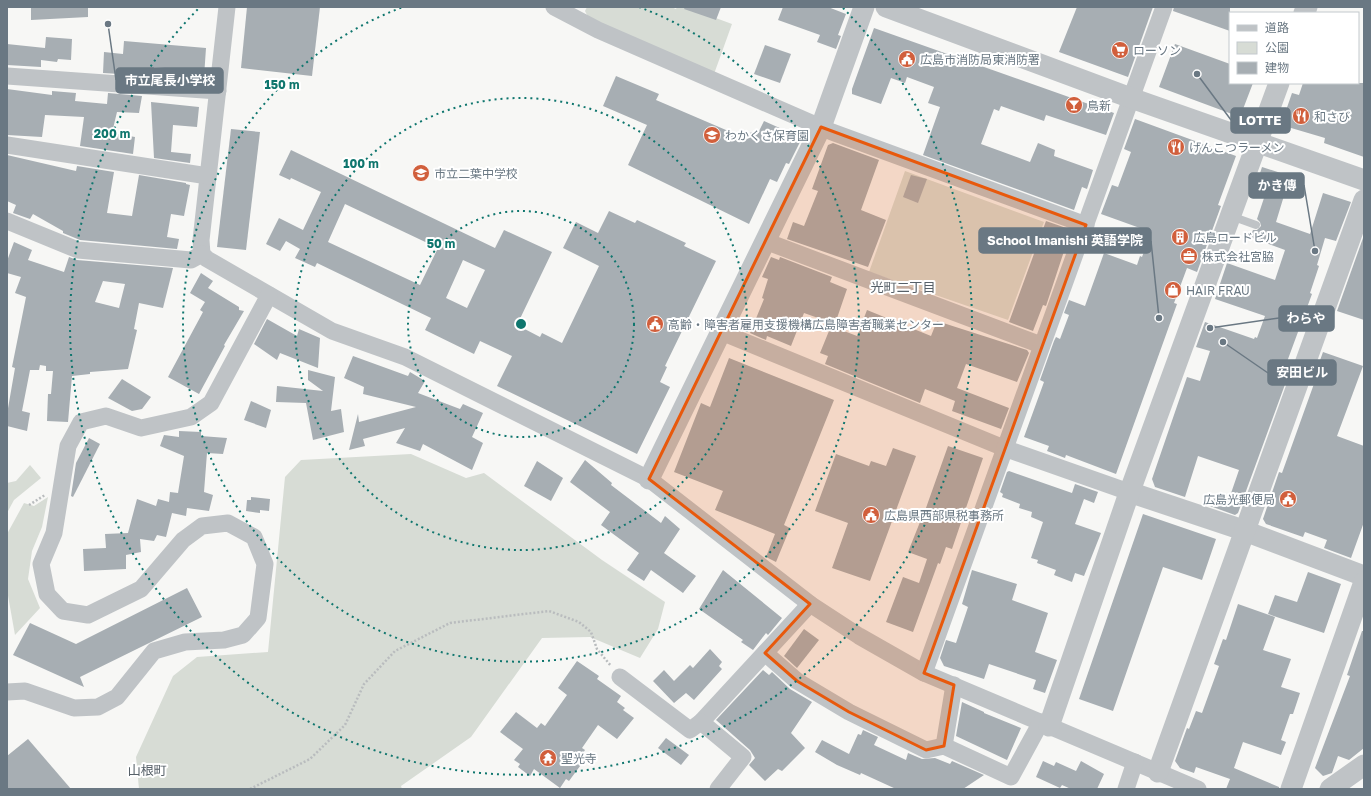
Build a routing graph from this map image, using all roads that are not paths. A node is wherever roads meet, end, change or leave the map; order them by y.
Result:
1 (227, 7) edge
2 (554, 7) edge
3 (864, 7) edge
4 (886, 7) edge
5 (1164, 7) edge
6 (573, 12) edge
7 (7, 76) edge
8 (1279, 84) edge
9 (218, 90) junction
10 (1131, 98) junction
11 (821, 127) junction
12 (1258, 142) junction
13 (7, 145) edge
14 (208, 176) junction
15 (1364, 180) edge
16 (1364, 200) edge
17 (1231, 216) junction
18 (7, 221) edge
19 (1086, 225) junction
20 (1256, 225) dead end
21 (765, 241) junction
22 (202, 254) junction
23 (269, 295) junction
24 (721, 332) junction
25 (1041, 346) junction
26 (1004, 448) junction
27 (649, 479) junction
28 (1129, 492) junction
29 (1244, 531) junction
30 (1364, 576) edge
31 (1364, 582) edge
32 (810, 604) junction
33 (765, 653) junction
34 (924, 673) junction
35 (620, 677) road end
36 (954, 685) junction
37 (7, 692) edge
38 (701, 722) junction
39 (1045, 724) junction
40 (944, 746) junction
41 (1136, 762) junction
42 (1364, 765) edge
43 (1158, 772) junction
44 (718, 789) edge
45 (1126, 789) edge
46 (1198, 789) edge
47 (1291, 789) edge
48 (1330, 789) edge

1 - 9 street
2 - 6 street
3 - 11 street
4 - 10 street
5 - 10 street
6 - 11 street
7 - 9 street
8 - 12 street
9 - 14 street
10 - 12 street
10 - 19 street
11 - 19 street
11 - 21 street
12 - 15 street
12 - 17 street
13 - 14 street
14 - 22 street
16 - 29 street
17 - 20 lane
17 - 28 street
18 - 22 street
19 - 25 street
21 - 24 street
21 - 25 street
22 - 23 street
23 - 27 street
23 - 37 street
24 - 26 street
24 - 27 street
25 - 26 street
26 - 28 street
26 - 34 street
27 - 32 street
28 - 29 street
28 - 39 street
29 - 30 street
29 - 43 street
31 - 47 street
32 - 33 street
32 - 34 street
33 - 38 street
33 - 40 street
34 - 36 street
35 - 38 street
36 - 39 street
36 - 40 street
38 - 44 street
39 - 40 street
39 - 41 street
41 - 43 street
41 - 45 street
42 - 48 street
43 - 46 street

